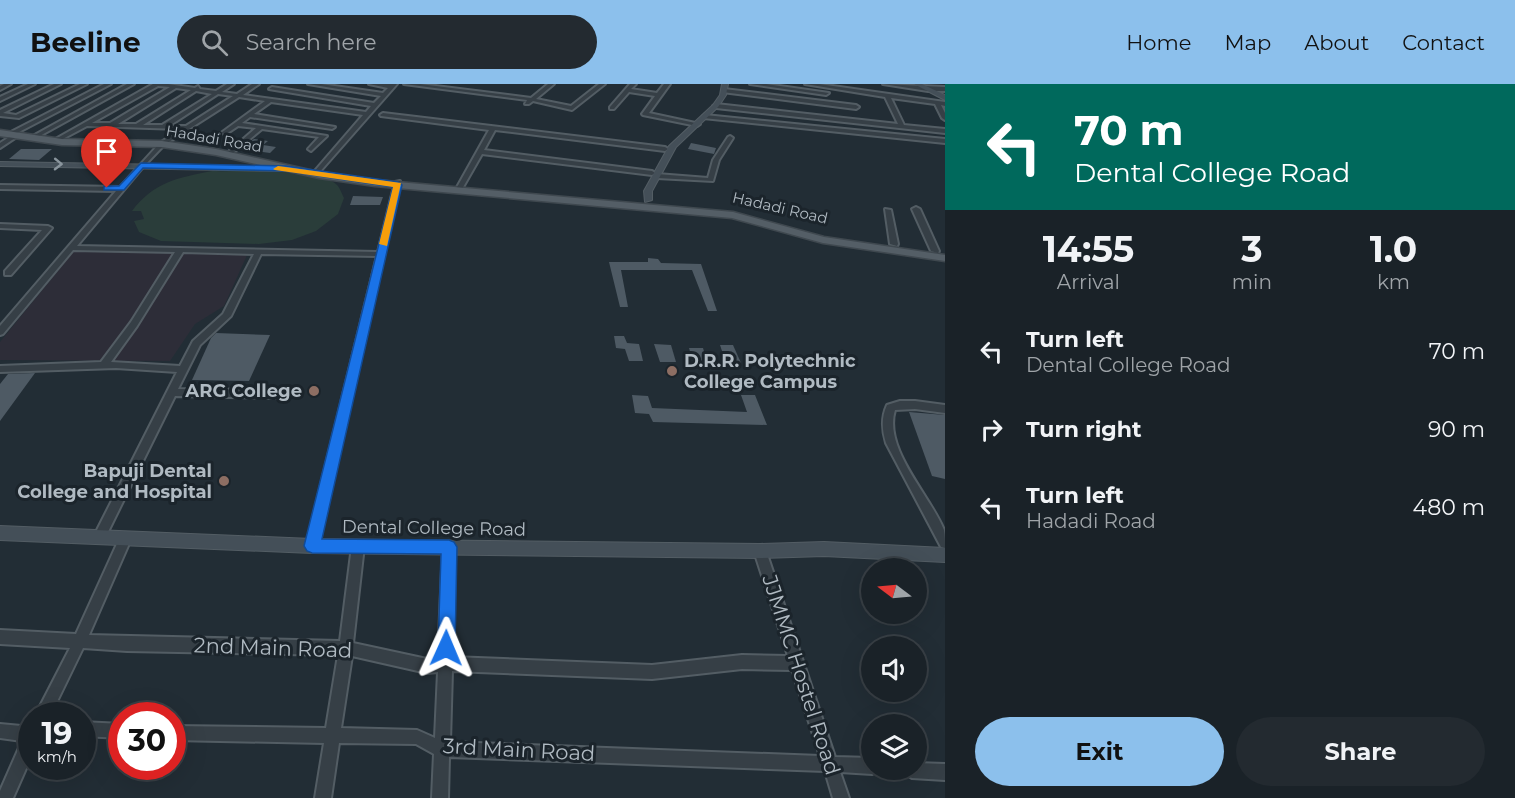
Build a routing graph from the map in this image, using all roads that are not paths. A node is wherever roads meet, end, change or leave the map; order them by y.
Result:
1 (8, 84) edge
2 (32, 84) edge
3 (58, 84) edge
4 (84, 84) edge
5 (108, 84) edge
6 (131, 84) edge
7 (157, 84) edge
8 (204, 84) edge
9 (231, 84) edge
10 (256, 84) edge
11 (279, 84) edge
12 (311, 84) edge
13 (372, 84) edge
14 (407, 84) edge
15 (551, 84) edge
16 (602, 84) edge
17 (633, 84) edge
18 (667, 84) edge
19 (753, 84) edge
20 (808, 84) edge
21 (886, 84) edge
22 (916, 84) edge
23 (177, 85) edge
24 (392, 85) edge
25 (725, 87) edge
26 (826, 87) junction
27 (0, 88) edge
28 (195, 89) junction
29 (272, 89) junction
30 (928, 89) junction
31 (945, 89) edge
32 (628, 90) junction
33 (218, 93) junction
34 (384, 94) junction
35 (658, 95) junction
36 (238, 96) junction
37 (887, 96) junction
38 (945, 98) edge
39 (0, 99) edge
40 (257, 99) junction
41 (530, 99) junction
42 (270, 100) junction
43 (937, 103) junction
44 (945, 104) edge
45 (374, 105) junction
46 (524, 105) dead end
47 (716, 106) junction
48 (856, 107) dead end
49 (612, 108) dead end
50 (0, 113) edge
51 (366, 114) junction
52 (249, 115) junction
53 (383, 115) dead end
54 (705, 117) junction
55 (945, 117) edge
56 (85, 124) junction
57 (237, 124) junction
58 (697, 124) junction
59 (111, 125) junction
60 (137, 126) junction
61 (898, 126) junction
62 (163, 127) junction
63 (261, 127) junction
64 (332, 127) dead end
65 (188, 128) junction
66 (493, 128) junction
67 (945, 131) edge
68 (0, 132) edge
69 (224, 133) dead end
70 (13, 134) junction
71 (901, 136) junction
72 (34, 137) junction
73 (730, 138) dead end
74 (55, 141) junction
75 (945, 141) edge
76 (162, 144) junction
77 (0, 146) edge
78 (311, 149) dead end
79 (665, 149) dead end
80 (481, 152) junction
81 (229, 154) junction
82 (0, 164) edge
83 (267, 165) junction
84 (141, 166) junction
85 (316, 173) junction
86 (655, 174) junction
87 (398, 184) junction
88 (0, 186) edge
89 (460, 188) junction
90 (121, 189) junction
91 (604, 199) junction
92 (648, 200) junction
93 (916, 209) dead end
94 (887, 210) dead end
95 (0, 226) edge
96 (894, 244) junction
97 (70, 248) junction
98 (181, 249) junction
99 (259, 251) junction
100 (940, 251) edge
101 (381, 254) junction
102 (945, 258) edge
103 (8, 273) dead end
104 (0, 332) edge
105 (104, 365) junction
106 (0, 369) edge
107 (183, 369) junction
108 (171, 392) junction
109 (286, 394) dead end
110 (945, 409) edge
111 (0, 533) edge
112 (99, 538) junction
113 (125, 539) junction
114 (945, 543) edge
115 (312, 546) junction
116 (358, 546) junction
117 (449, 547) junction
118 (760, 551) junction
119 (945, 555) edge
120 (0, 637) edge
121 (80, 641) junction
122 (346, 648) junction
123 (796, 663) junction
124 (446, 664) junction
125 (49, 702) edge
126 (0, 731) edge
127 (18, 733) edge
128 (186, 733) edge
129 (333, 736) junction
130 (441, 749) junction
131 (830, 763) junction
132 (861, 765) edge
133 (18, 768) edge
134 (927, 771) edge
135 (945, 772) edge
136 (5, 798) edge
137 (323, 798) edge
138 (440, 798) edge
139 (841, 798) edge

1 - 27 street
2 - 39 street
3 - 50 street
4 - 50 street
5 - 70 street
6 - 72 street
7 - 23 street
7 - 56 street
8 - 28 street
9 - 33 street
10 - 36 street
11 - 29 street
12 - 34 street
13 - 24 street
14 - 41 street
15 - 41 street
16 - 41 street
17 - 32 street
18 - 35 street
19 - 26 street
20 - 26 street
21 - 30 street
22 - 30 street
23 - 28 street
23 - 59 street
24 - 34 street
25 - 47 street
25 - 48 street
26 - 37 street
28 - 33 street
28 - 60 street
29 - 40 street
29 - 45 street
30 - 31 street
30 - 38 street
32 - 35 street
32 - 49 street
33 - 36 street
33 - 62 street
34 - 45 street
35 - 58 street
36 - 40 street
36 - 65 street
37 - 43 street
37 - 61 street
40 - 42 street
41 - 46 street
42 - 51 street
42 - 52 street
43 - 44 street
43 - 55 street
45 - 51 street
47 - 54 street
47 - 61 street
51 - 85 street
52 - 57 street
52 - 64 street
53 - 66 street
54 - 58 street
54 - 71 street
56 - 59 street
56 - 74 street
57 - 63 street
57 - 69 street
58 - 86 street
59 - 60 street
60 - 62 street
61 - 67 street
61 - 71 street
62 - 65 street
63 - 78 street
63 - 81 street
65 - 76 street
66 - 79 street
66 - 80 street
68 - 70 main road, Hadadi Road
70 - 72 main road, Hadadi Road
70 - 77 street
71 - 75 street
72 - 74 main road, Hadadi Road
73 - 86 street
74 - 76 main road, Hadadi Road
76 - 81 main road, Hadadi Road
76 - 84 street
80 - 86 street
80 - 89 street
81 - 83 main road, Hadadi Road
82 -> 84 street
83 - 84 street
83 - 85 main road
83 - 85 main road, Hadadi Road
84 - 90 street
85 - 87 main road, Hadadi Road
86 - 92 street
87 - 89 main road, Hadadi Road
87 - 101 street
88 - 90 street
89 - 91 main road, Hadadi Road
90 - 97 street
91 - 92 main road, Hadadi Road
91 - 102 main road
92 - 96 main road, Hadadi Road
93 - 100 street
94 - 96 street
95 - 103 street
96 - 100 main road, Hadadi Road
97 - 98 street
97 - 104 street
98 - 99 street
98 - 105 street
99 - 101 street
99 - 107 street
101 - 115 street
105 - 106 street
105 - 107 street
107 - 108 street
108 - 109 street
108 - 112 street
110 - 114 street
111 - 112 street, Dental College Road
112 - 113 street, Dental College Road
113 - 115 street, Dental College Road
113 - 121 street
115 - 116 street, Dental College Road
116 - 117 street, Dental College Road
116 - 122 street
117 - 118 street, Dental College Road
117 - 124 street
118 - 119 street, Dental College Road
118 - 123 street, JJMMC Hostel Road
120 - 121 street, 2nd Main Road
121 - 122 street, 2nd Main Road
121 - 125 street
122 - 124 street, 2nd Main Road
122 - 129 street
123 - 124 street, 2nd Main Road
123 - 131 street, JJMMC Hostel Road
124 - 130 street
126 - 127 street
128 - 129 street, 3rd Main Road
129 - 130 street, 3rd Main Road
129 - 137 street
130 - 131 street, 3rd Main Road
130 - 138 street
131 - 132 street, 3rd Main Road
131 - 139 street, JJMMC Hostel Road
133 - 136 street
134 - 135 street

